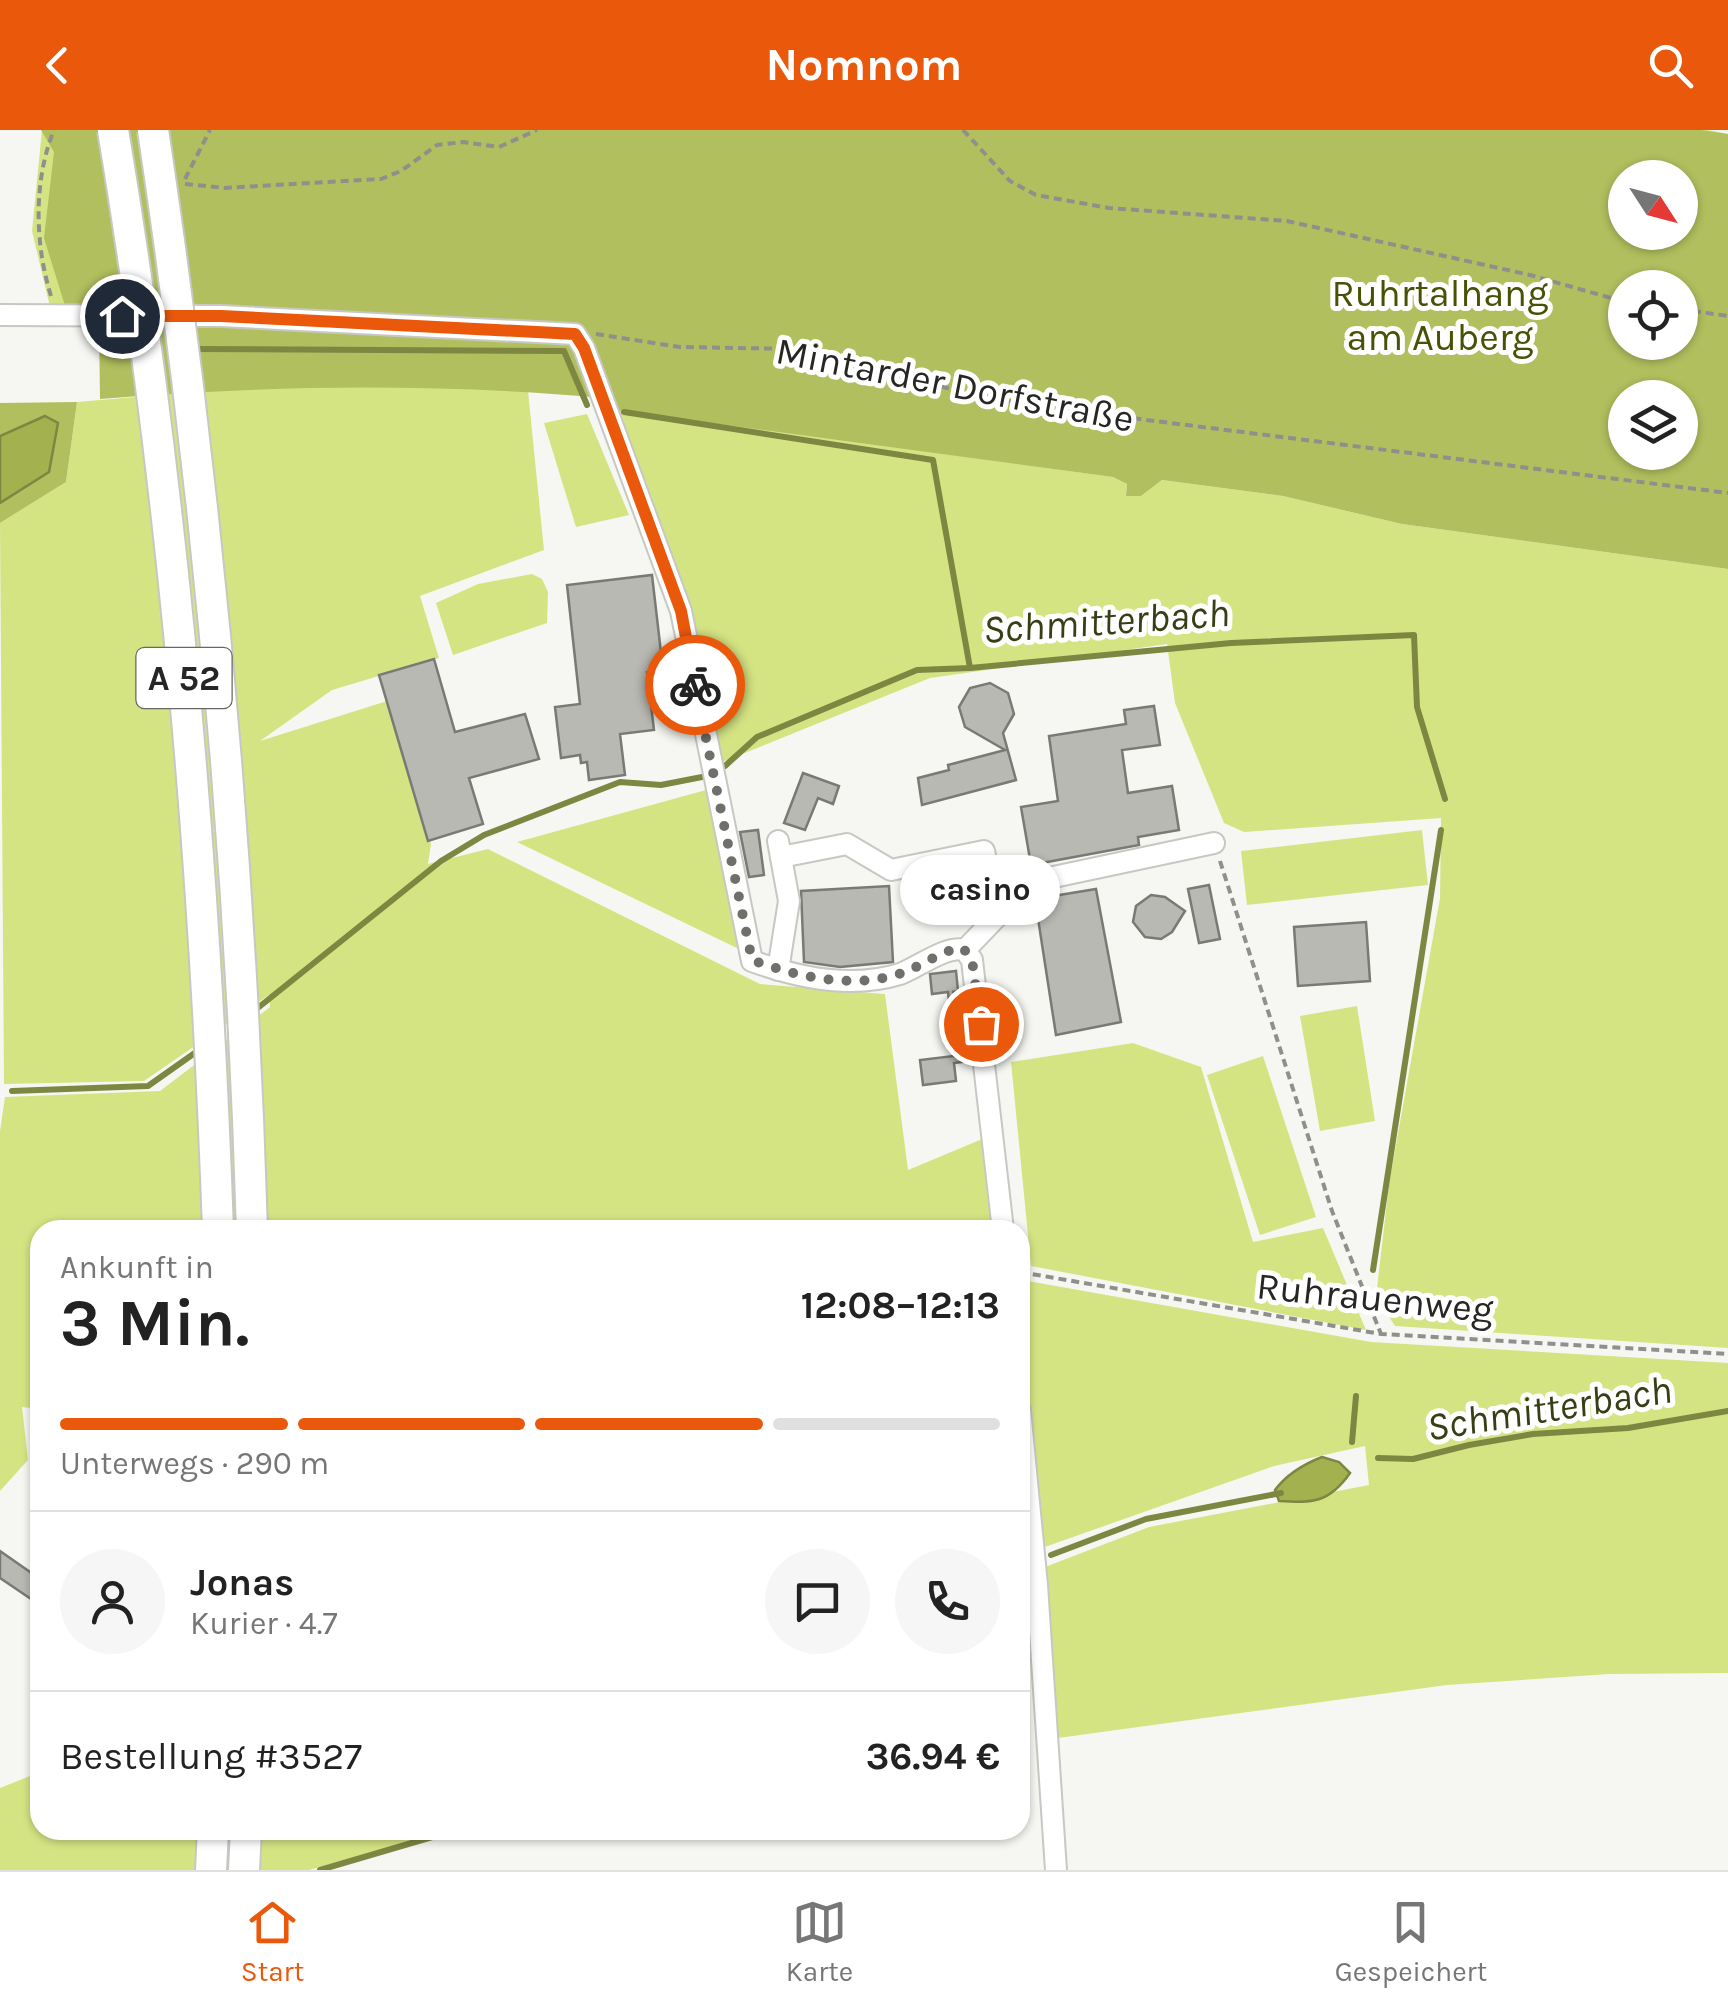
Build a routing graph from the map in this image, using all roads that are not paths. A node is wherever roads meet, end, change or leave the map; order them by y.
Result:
1 (113, 130) edge
2 (153, 130) edge
3 (0, 315) edge
4 (1214, 843) road end
5 (996, 915) junction
6 (965, 950) junction
7 (778, 970) junction
8 (218, 1220) edge
9 (252, 1220) edge
10 (1002, 1220) edge
11 (1030, 1513) edge
12 (212, 1840) edge
13 (246, 1840) edge
14 (211, 1870) edge
15 (244, 1870) edge
16 (1056, 1870) edge

1 - 8 highway, A 52, bridge
2 - 9 highway, A 52, bridge
3 - 7 lane
4 - 5 lane
5 - 6 lane
5 - 7 lane
6 - 7 lane
6 - 10 lane
11 - 16 lane
12 - 14 highway
13 - 15 highway

